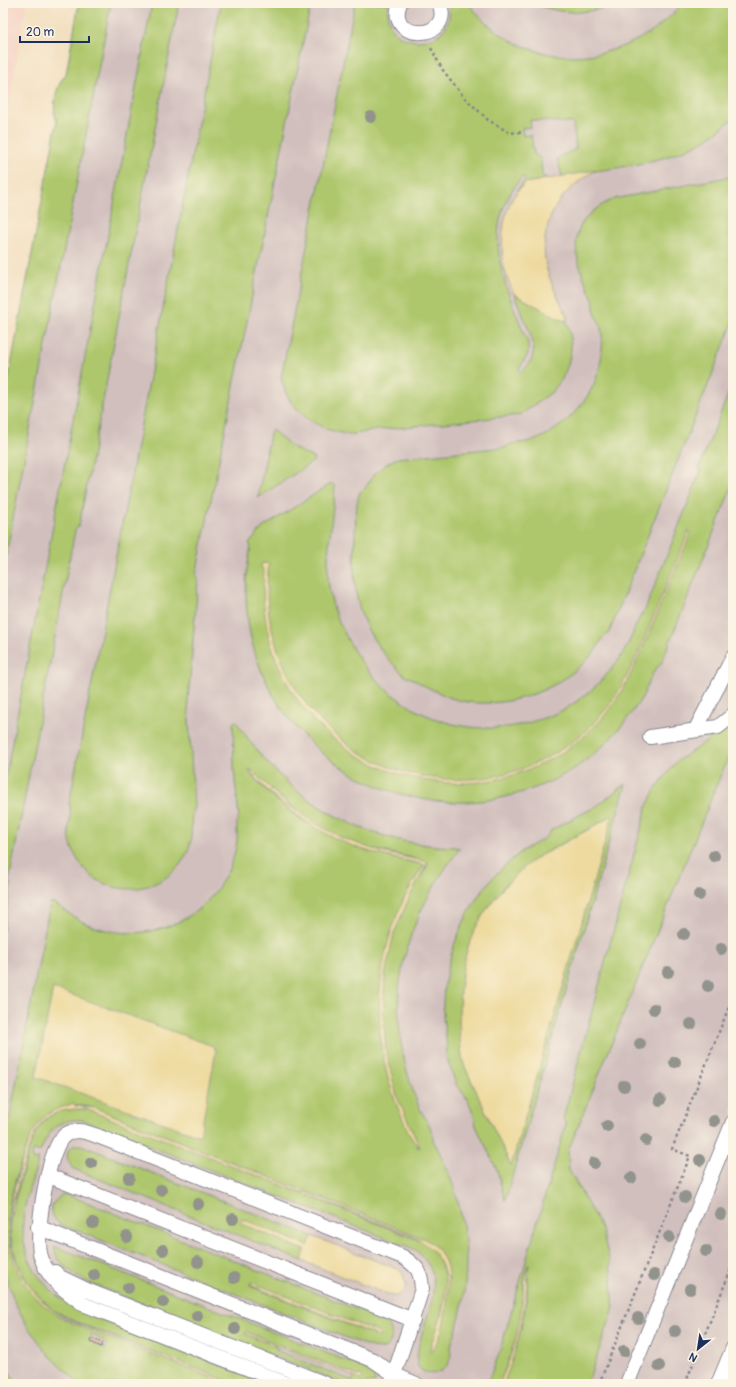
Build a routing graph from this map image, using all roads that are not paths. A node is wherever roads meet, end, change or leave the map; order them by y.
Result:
1 (400, 3) edge
2 (439, 3) edge
3 (733, 657) edge
4 (733, 715) edge
5 (696, 729) junction
6 (650, 737) dead end
7 (733, 1122) edge
8 (48, 1176) junction
9 (38, 1227) junction
10 (40, 1257) junction
11 (413, 1320) junction
12 (733, 1348) edge
13 (393, 1380) edge
14 (287, 1384) edge
15 (326, 1384) edge
16 (416, 1384) edge
17 (627, 1384) edge
18 (718, 1384) edge

1 - 2 lane
3 - 5 lane
4 - 5 lane
5 - 6 lane
7 - 17 lane
8 - 9 lane
8 - 11 lane
8 - 11 lane
9 - 10 lane
9 - 13 lane
10 - 14 lane
10 - 15 lane
11 - 13 lane
12 - 18 lane
13 - 16 lane

